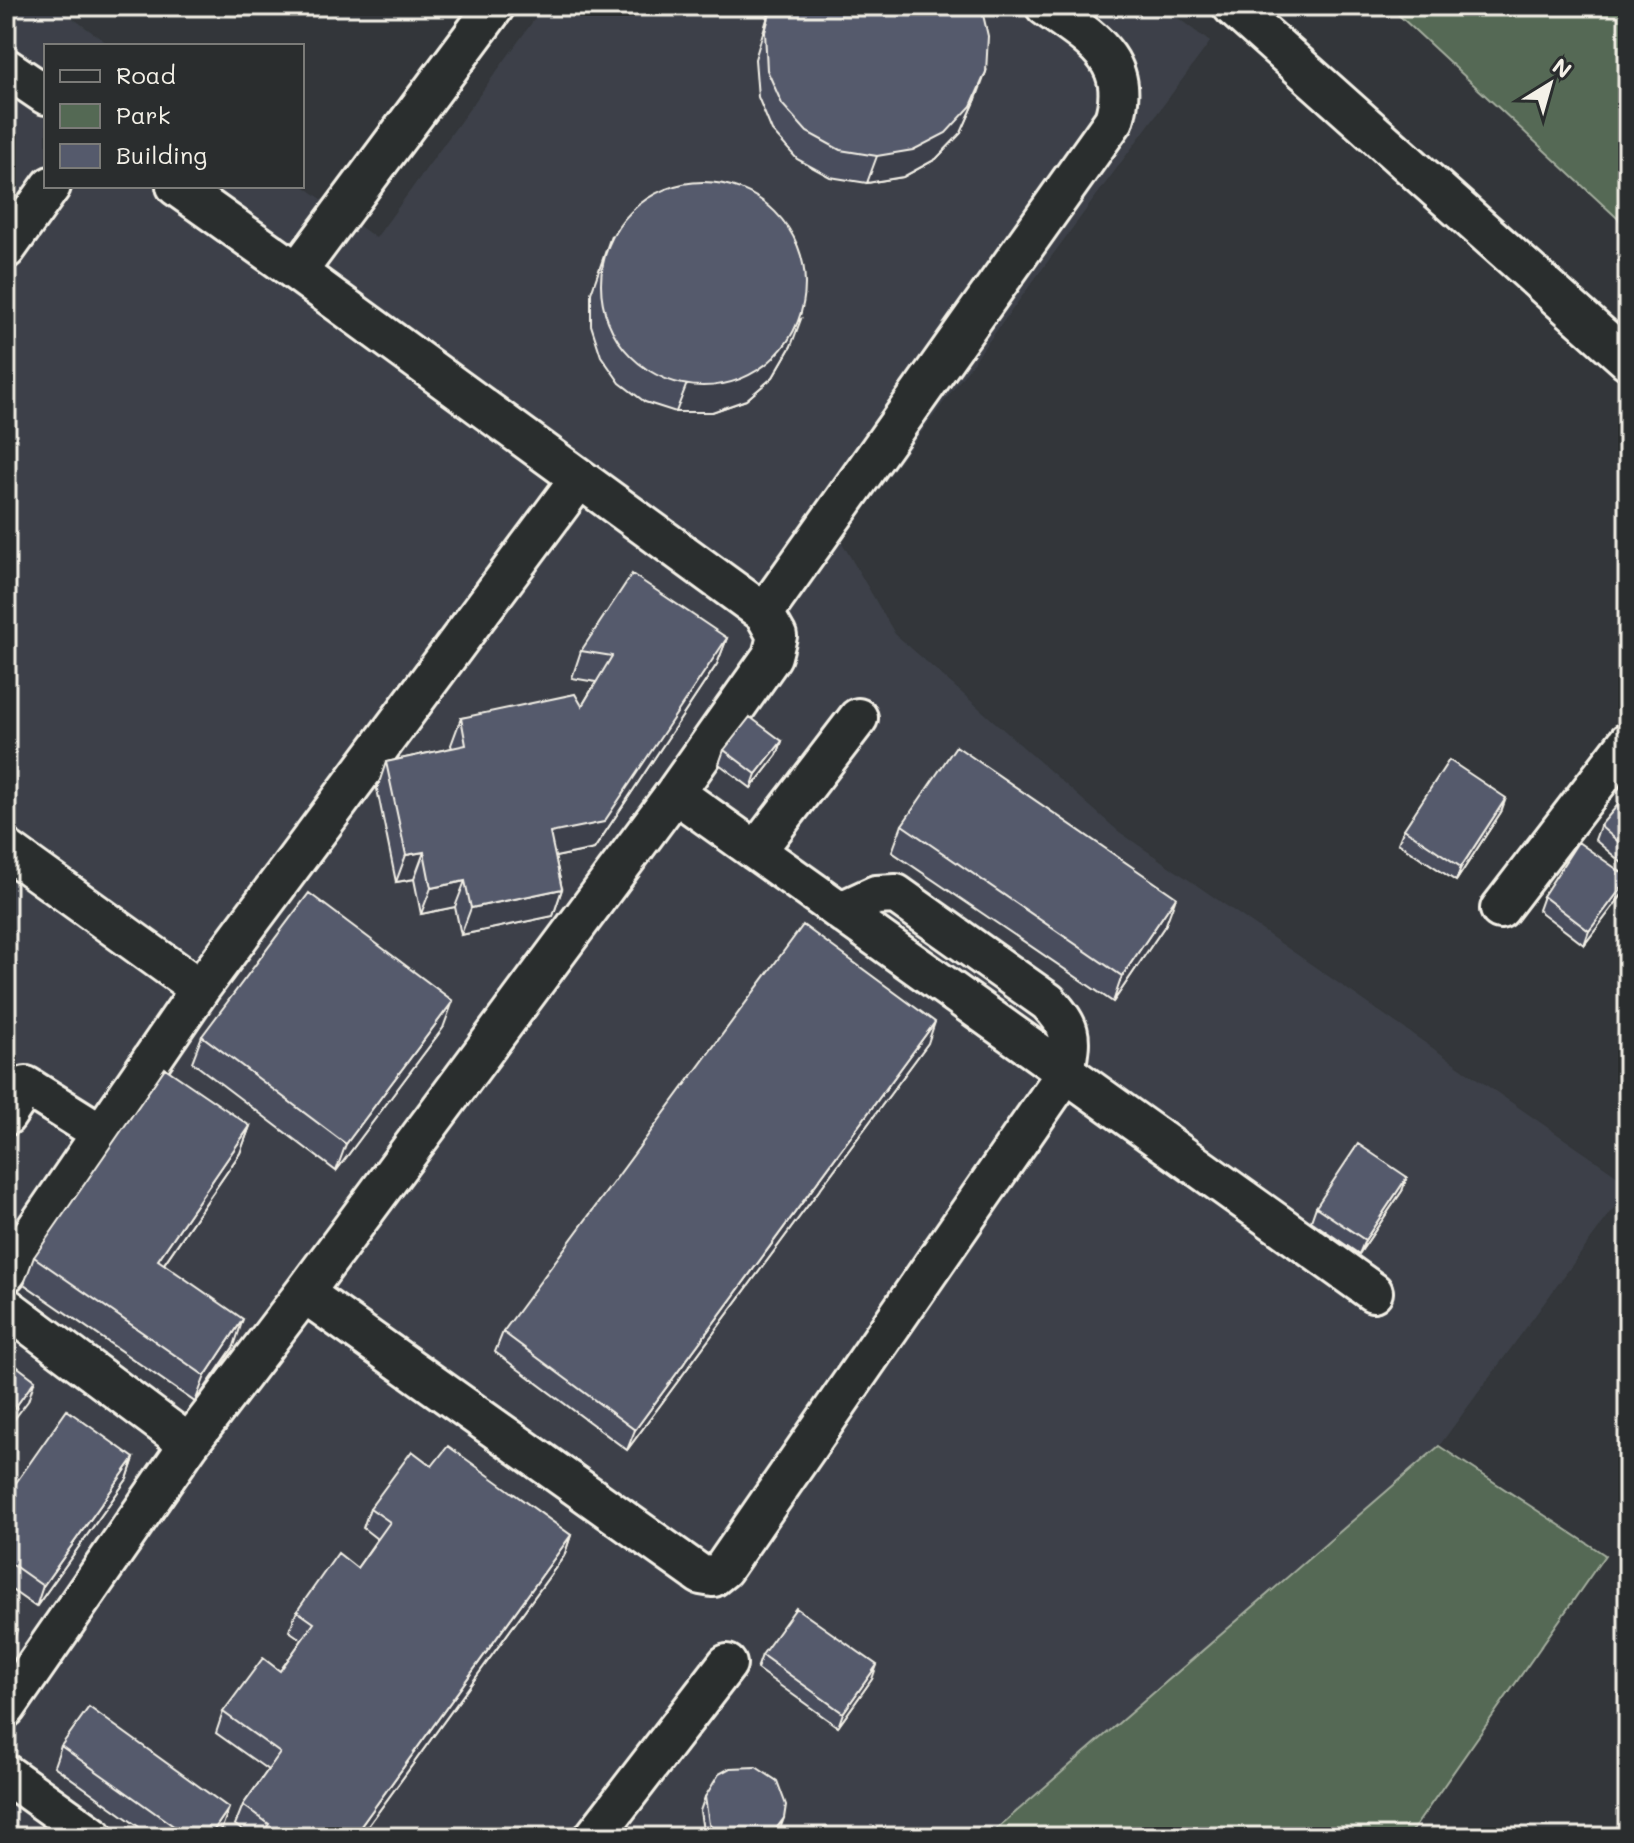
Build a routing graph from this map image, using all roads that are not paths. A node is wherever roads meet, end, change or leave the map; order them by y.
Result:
1 (495, 6) edge
2 (1045, 6) edge
3 (1232, 6) edge
4 (6, 68) edge
5 (44, 94) edge
6 (50, 188) edge
7 (179, 188) edge
8 (6, 249) edge
9 (297, 272) junction
10 (1628, 360) edge
11 (579, 479) junction
12 (764, 613) junction
13 (858, 718) dead end
14 (1628, 742) edge
15 (675, 793) junction
16 (6, 849) edge
17 (756, 851) junction
18 (1500, 909) dead end
19 (200, 989) junction
20 (1065, 1074) junction
21 (13, 1091) edge
22 (101, 1133) junction
23 (6, 1273) edge
24 (1373, 1292) dead end
25 (304, 1293) junction
26 (6, 1307) edge
27 (189, 1444) junction
28 (727, 1664) dead end
29 (6, 1708) edge
30 (6, 1774) edge
31 (94, 1837) edge
32 (594, 1837) edge

1 - 9 lane
2 - 12 lane
3 - 10 lane
4 - 5 lane
6 - 8 lane
7 - 9 lane
9 - 11 lane
11 - 12 lane
11 - 19 lane
12 - 15 lane
13 - 17 lane
14 - 18 lane
15 - 17 lane
15 - 25 lane
16 - 19 lane
17 - 20 lane
19 - 22 lane
20 - 24 lane
20 - 25 lane
21 - 22 lane
22 - 23 lane
25 - 27 lane
26 - 27 lane
27 - 29 lane
28 - 32 lane
30 - 31 lane

